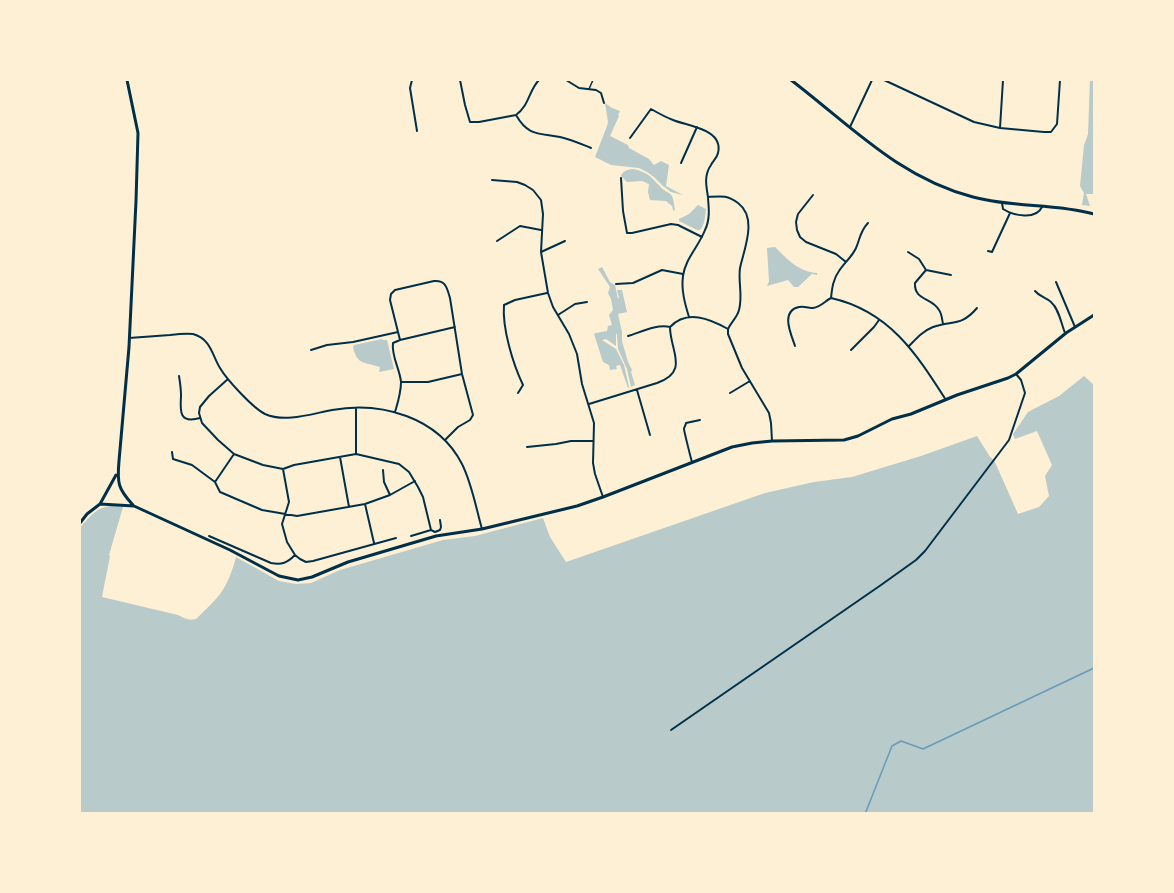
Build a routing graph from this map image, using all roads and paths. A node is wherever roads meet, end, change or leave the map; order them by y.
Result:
1 (127, 80) edge
2 (412, 80) edge
3 (460, 80) edge
4 (538, 80) edge
5 (566, 80) edge
6 (593, 80) edge
7 (791, 80) edge
8 (799, 80) edge
9 (872, 80) edge
10 (884, 80) edge
11 (1003, 80) edge
12 (1060, 80) edge
13 (797, 84) junction
14 (589, 90) junction
15 (604, 103) dead end
16 (516, 115) junction
17 (697, 127) junction
18 (850, 127) junction
19 (1000, 128) junction
20 (417, 131) dead end
21 (630, 138) dead end
22 (591, 148) dead end
23 (681, 163) dead end
24 (621, 178) dead end
25 (492, 180) dead end
26 (813, 195) dead end
27 (708, 197) junction
28 (1002, 203) junction
29 (1042, 207) junction
30 (1010, 213) junction
31 (1095, 214) edge
32 (868, 223) dead end
33 (541, 230) junction
34 (702, 237) junction
35 (497, 241) dead end
36 (566, 241) dead end
37 (988, 251) dead end
38 (541, 252) junction
39 (908, 252) dead end
40 (846, 262) junction
41 (926, 270) junction
42 (683, 274) junction
43 (951, 274) dead end
44 (1056, 282) dead end
45 (616, 284) dead end
46 (1035, 291) dead end
47 (548, 293) junction
48 (831, 298) junction
49 (586, 302) dead end
50 (977, 308) dead end
51 (558, 315) junction
52 (1095, 315) edge
53 (689, 317) junction
54 (879, 320) junction
55 (943, 324) junction
56 (455, 327) junction
57 (670, 327) junction
58 (1075, 327) junction
59 (728, 329) junction
60 (398, 332) junction
61 (1066, 333) junction
62 (628, 336) dead end
63 (129, 338) junction
64 (400, 340) junction
65 (795, 346) dead end
66 (909, 346) junction
67 (311, 350) dead end
68 (851, 350) dead end
69 (462, 374) junction
70 (1016, 374) junction
71 (179, 376) dead end
72 (228, 379) junction
73 (750, 381) junction
74 (401, 382) junction
75 (637, 390) junction
76 (518, 393) dead end
77 (730, 393) dead end
78 (946, 400) junction
79 (589, 404) junction
80 (356, 408) junction
81 (395, 412) junction
82 (200, 418) junction
83 (700, 420) dead end
84 (650, 435) dead end
85 (445, 440) junction
86 (593, 441) junction
87 (772, 441) junction
88 (527, 447) dead end
89 (172, 452) dead end
90 (234, 454) junction
91 (356, 454) junction
92 (340, 457) junction
93 (692, 462) junction
94 (283, 469) junction
95 (383, 470) dead end
96 (117, 474) junction
97 (415, 481) junction
98 (215, 482) junction
99 (390, 495) junction
100 (603, 497) junction
101 (100, 504) junction
102 (364, 504) junction
103 (134, 506) junction
104 (349, 507) junction
105 (286, 514) junction
106 (440, 520) dead end
107 (80, 523) edge
108 (482, 529) junction
109 (431, 530) junction
110 (209, 536) dead end
111 (411, 536) dead end
112 (396, 538) dead end
113 (374, 543) junction
114 (295, 555) junction
115 (670, 730) dead end

1 - 63 street
2 - 20 street
3 - 16 street
4 - 16 street
5 - 14 street
6 - 14 lane
7 - 13 street
8 - 13 street
9 - 18 street
10 - 19 street
11 - 19 street
12 - 19 street
13 - 18 street
14 - 15 street
16 - 22 street
17 - 21 street
17 - 23 street
17 - 27 street
18 - 28 street
24 - 34 street
25 - 33 street
26 - 40 street
27 - 34 street
27 - 59 street
28 - 29 street
28 - 30 street
29 - 30 street
29 - 31 street
30 - 37 street
32 - 40 street
33 - 35 street
33 - 38 street
34 - 42 street
36 - 38 street
38 - 47 street
39 - 41 street
40 - 48 street
41 - 43 street
41 - 55 street
42 - 45 street
42 - 53 street
44 - 58 street
46 - 61 street
47 - 51 street
47 - 76 street
48 - 54 street
48 - 65 street
49 - 51 street
50 - 55 street
51 - 79 street
52 - 58 street
53 - 57 street
53 - 59 street
54 - 66 street
54 - 68 street
55 - 66 street
56 - 60 street
56 - 64 street
56 - 69 street
57 - 62 street
57 - 75 street
58 - 61 street
59 - 73 street
60 - 64 street
60 - 67 street
61 - 70 street
63 - 72 street
63 - 96 street
64 - 74 street
66 - 78 street
69 - 74 street
69 - 85 street
70 - 78 street
70 - 115 street
71 - 82 street
72 - 80 street
72 - 82 street
73 - 77 street
73 - 87 street
74 - 81 street
75 - 79 street
75 - 84 street
78 - 87 street
79 - 86 street
80 - 81 street
80 - 91 street
81 - 85 street
82 - 90 street
83 - 93 street
85 - 108 street
86 - 88 street
86 - 100 street
87 - 93 street
89 - 98 street
90 - 94 street
90 - 98 street
91 - 92 street
91 - 97 street
92 - 94 street
92 - 104 street
93 - 100 street
94 - 105 street
95 - 99 street
96 - 101 street
96 - 103 street
97 - 99 street
97 - 109 street
98 - 105 street
99 - 102 street
100 - 108 street
101 - 103 street
101 - 107 street
102 - 104 street
102 - 113 street
103 - 108 street
104 - 105 street
105 - 114 street
106 - 109 street
109 - 111 street
110 - 114 street
112 - 113 street
113 - 114 street

